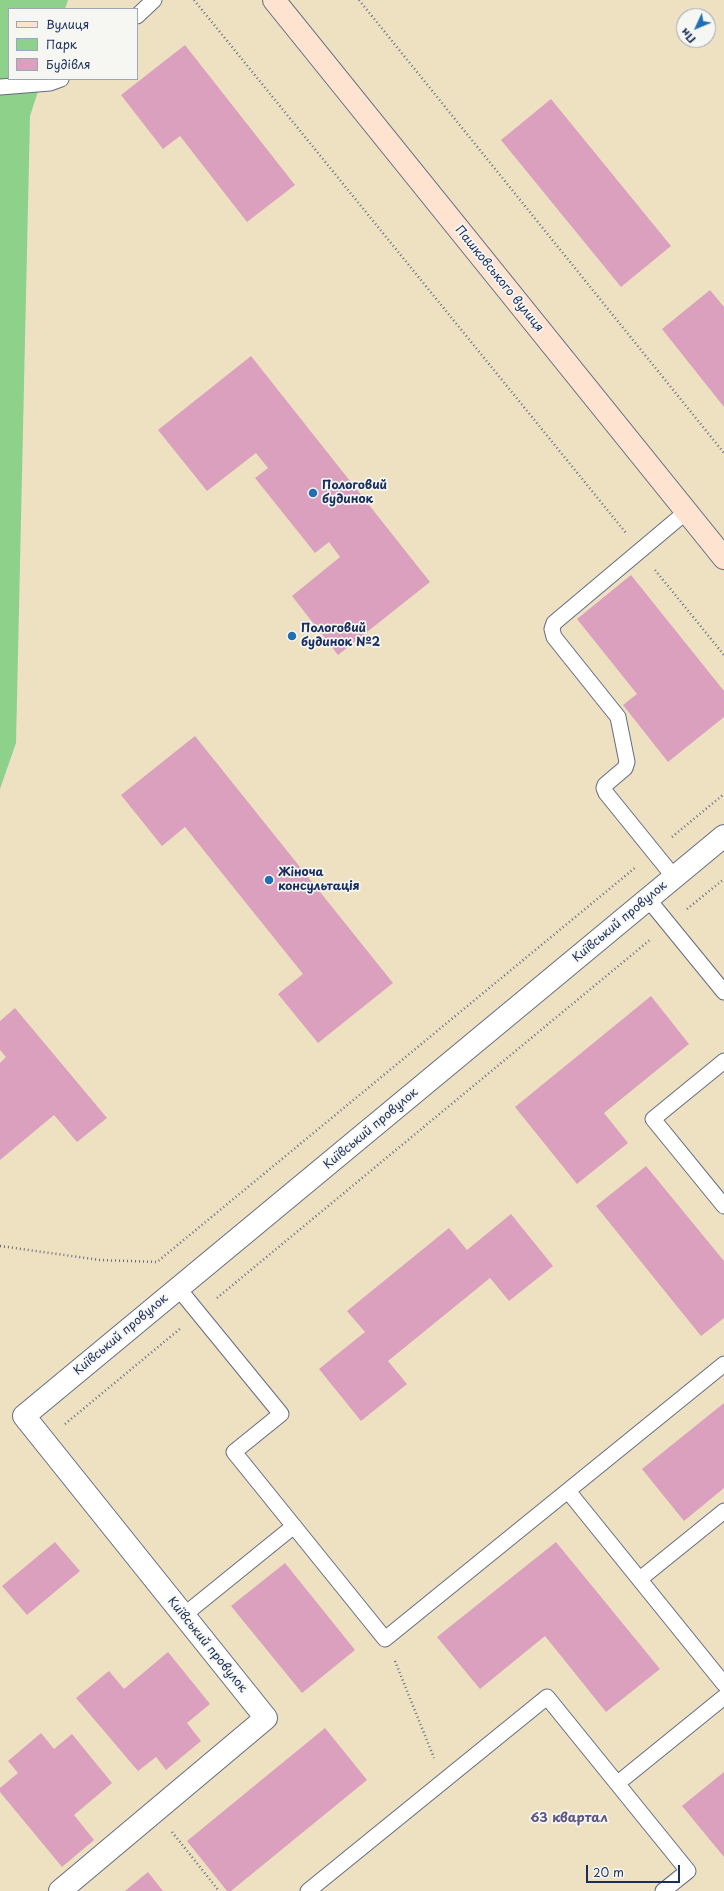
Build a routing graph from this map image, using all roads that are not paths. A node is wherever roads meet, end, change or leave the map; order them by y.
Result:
1 (154, 0) edge
2 (274, 0) edge
3 (138, 15) edge
4 (58, 80) edge
5 (0, 87) edge
6 (686, 512) junction
7 (724, 558) edge
8 (724, 836) edge
9 (674, 877) junction
10 (648, 899) junction
11 (724, 992) edge
12 (724, 1061) edge
13 (724, 1206) edge
14 (178, 1288) junction
15 (724, 1364) edge
16 (568, 1491) junction
17 (724, 1511) edge
18 (294, 1526) junction
19 (640, 1579) junction
20 (184, 1615) junction
21 (724, 1684) edge
22 (724, 1697) edge
23 (618, 1783) junction
24 (60, 1891) edge
25 (308, 1891) edge
26 (663, 1891) edge

1 - 3 lane
2 - 6 street, Пашковського вулиця
4 - 5 lane
6 - 7 street, Пашковського вулиця
6 - 9 lane
8 - 9 street, Київський провулок
9 - 10 street, Київський провулок
10 - 11 lane
10 - 14 street, Київський провулок
12 - 13 lane
14 - 18 lane
14 - 20 street, Київський провулок
15 - 16 lane
16 - 18 lane
16 - 19 lane
17 - 19 lane
18 - 20 lane
19 - 21 lane
20 - 24 street, Київський провулок
22 - 23 lane
23 - 25 lane
23 - 26 lane

